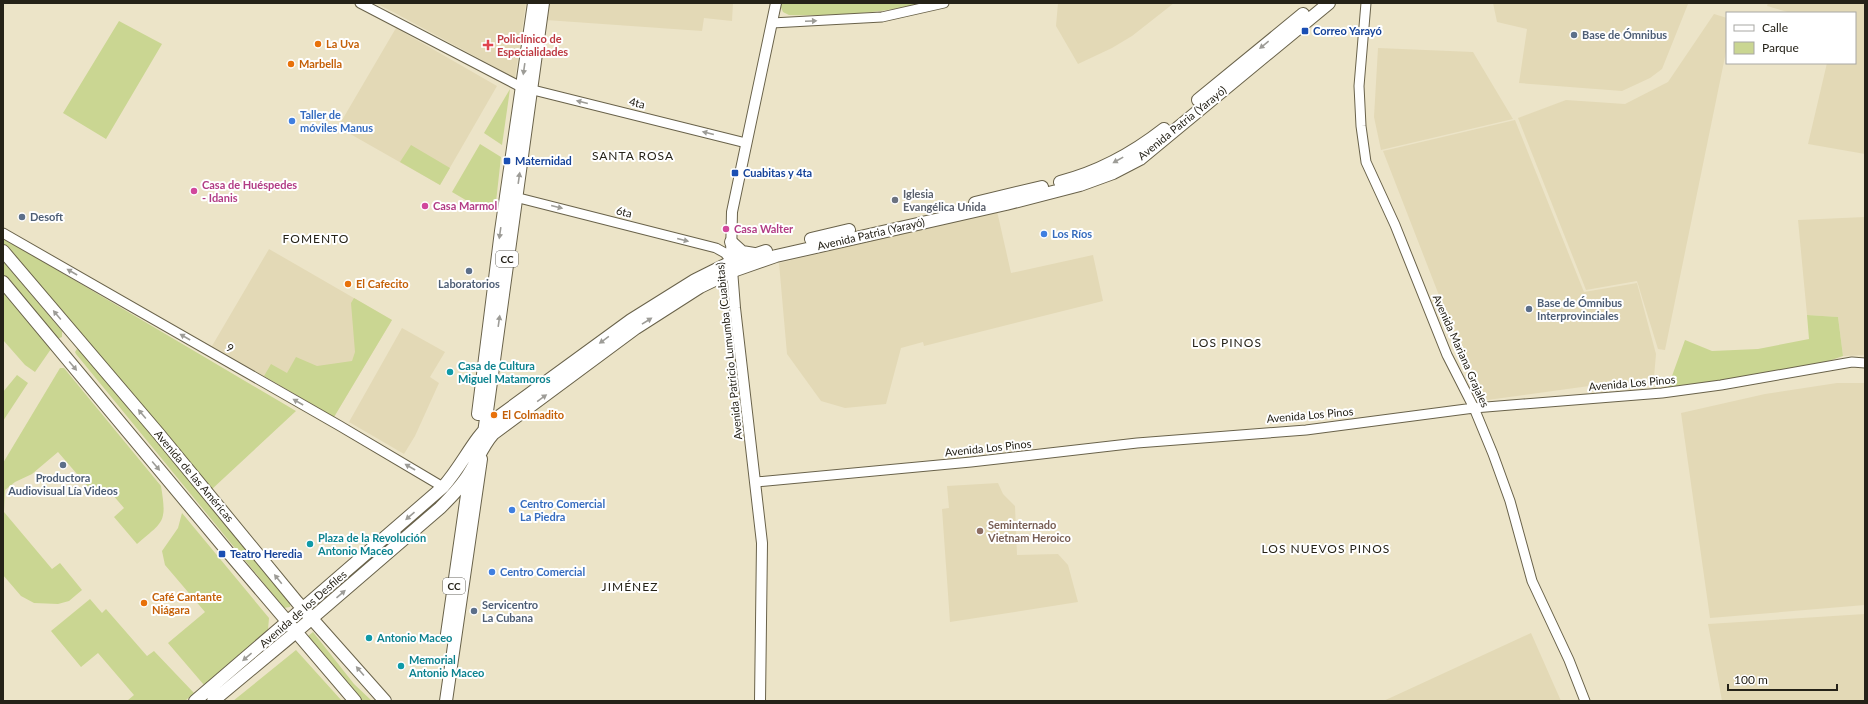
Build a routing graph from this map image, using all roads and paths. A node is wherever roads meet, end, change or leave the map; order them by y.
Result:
1 (360, 3) edge
2 (534, 3) edge
3 (544, 3) edge
4 (776, 3) edge
5 (944, 3) edge
6 (1316, 3) edge
7 (1329, 3) edge
8 (1366, 3) edge
9 (772, 23) junction
10 (526, 88) junction
11 (746, 143) junction
12 (511, 196) junction
13 (1005, 200) junction
14 (3, 233) edge
15 (731, 242) junction
16 (3, 251) edge
17 (755, 254) junction
18 (733, 266) junction
19 (3, 282) edge
20 (1865, 363) edge
21 (490, 391) junction
22 (1474, 408) junction
23 (506, 412) junction
24 (485, 429) junction
25 (478, 448) junction
26 (471, 472) junction
27 (756, 482) junction
28 (443, 487) junction
29 (440, 508) junction
30 (466, 510) junction
31 (302, 609) junction
32 (312, 619) junction
33 (287, 622) junction
34 (296, 632) junction
35 (195, 701) edge
36 (213, 701) edge
37 (355, 701) edge
38 (385, 701) edge
39 (438, 701) edge
40 (446, 701) edge
41 (760, 701) edge
42 (1585, 701) edge

1 - 10 street
2 -> 10 main road, CC
3 - 10 main road, CC
4 - 9 main road, Avenida Patricio Lumumba (Cuabitas)
9 -> 5 street
6 -> 13 main road, Avenida Patria (Yarayó)
7 - 13 main road, Avenida Patria (Yarayó)
8 - 22 street, Avenida Mariana Grajales
9 - 11 main road, Avenida Patricio Lumumba (Cuabitas)
11 -> 10 street, 4ta
10 - 12 main road, CC
11 - 15 main road, Avenida Patricio Lumumba (Cuabitas)
12 -> 18 street, 6ta
21 -> 12 main road, CC
12 -> 25 main road, CC
13 - 17 main road, Avenida Patria (Yarayó)
13 - 18 main road, Avenida Patria (Yarayó)
28 -> 14 street, 9
15 - 17 main road
15 - 18 main road, Avenida Patricio Lumumba (Cuabitas)
31 -> 16 main road, Avenida de las Américas
17 - 18 main road, Avenida Patria (Yarayó)
18 -> 23 main road, Avenida Patria (Yarayó)
25 -> 18 main road, Avenida Patria (Yarayó)
18 - 27 main road, Avenida Patricio Lumumba (Cuabitas)
19 -> 33 main road, Avenida de las Américas
20 - 22 street, Avenida Los Pinos
21 - 23 main road
21 - 24 main road, CC
22 - 27 street, Avenida Los Pinos
22 - 42 street, Avenida Mariana Grajales
23 - 24 main road, Avenida Patria (Yarayó)
24 - 25 main road
25 - 26 main road, CC
25 - 28 main road, Avenida de los Desfiles
25 - 40 main road, CC
26 - 29 main road, Avenida de los Desfiles
26 - 30 main road, CC
27 - 41 main road, Avenida Patricio Lumumba (Cuabitas)
28 -> 31 main road, Avenida de los Desfiles
29 - 30 main road
32 -> 29 main road, Avenida de los Desfiles
30 - 39 main road, CC
31 - 32 main road, Avenida de las Américas
31 - 33 main road, Avenida de los Desfiles
32 - 34 main road, Avenida de los Desfiles
38 -> 32 main road, Avenida de las Américas
33 - 34 main road, Avenida de las Américas
33 -> 35 main road, Avenida de los Desfiles
34 - 36 main road, Avenida de los Desfiles
34 - 37 main road, Avenida de las Américas

